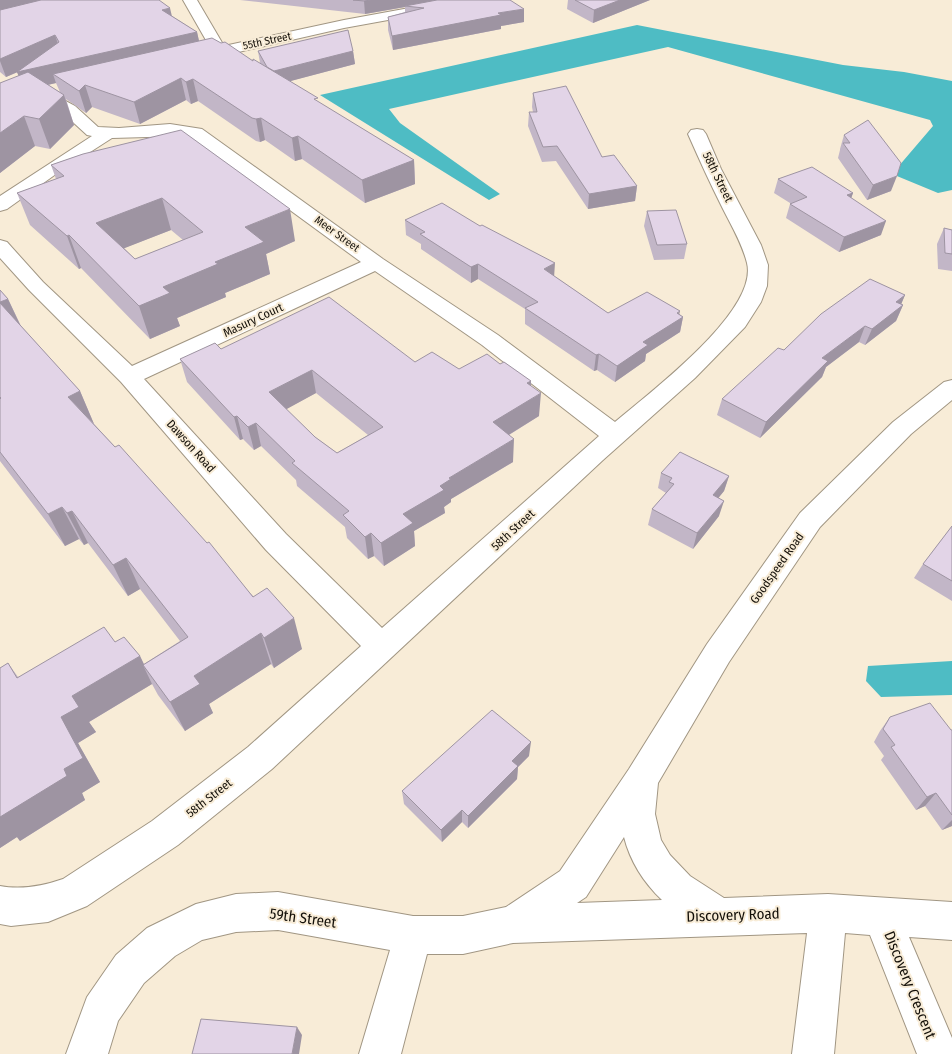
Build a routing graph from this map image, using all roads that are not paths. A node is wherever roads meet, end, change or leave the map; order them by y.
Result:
1 (190, 0) edge
2 (476, 0) edge
3 (220, 51) junction
4 (184, 60) edge
5 (67, 88) edge
6 (107, 134) junction
7 (697, 134) dead end
8 (0, 205) edge
9 (0, 246) edge
10 (376, 263) junction
11 (129, 377) junction
12 (952, 388) edge
13 (615, 435) junction
14 (380, 647) junction
15 (641, 780) junction
16 (573, 884) joint
17 (0, 906) edge
18 (828, 912) junction
19 (717, 915) junction
20 (881, 916) junction
21 (952, 922) edge
22 (513, 924) junction
23 (413, 935) junction
24 (87, 1054) edge
25 (380, 1054) edge
26 (813, 1054) edge
27 (938, 1054) edge

1 - 3 street
2 - 3 street, 55th Street
3 - 4 street, 55th Street
5 - 6 street
6 - 8 street
6 - 10 street, Meer Street
7 - 13 street, 58th Street
9 - 11 street, Dawson Road
10 - 11 street, Masury Court
10 - 13 street, Meer Street
11 - 14 street, Dawson Road
12 - 15 street, Goodspeed Road
13 - 14 street, 58th Street
14 - 17 street, 58th Street
15 - 16 street, Goodspeed Road
15 - 19 street, Goodspeed Road
16 - 22 street, 59th Street
18 - 19 street, Discovery Road
18 - 20 street, Discovery Road
18 - 26 street
19 - 22 street, Discovery Road
20 - 21 street, Discovery Road
20 - 27 street, Discovery Crescent
22 - 23 street, 59th Street
23 - 24 street, 59th Street
23 - 25 street

